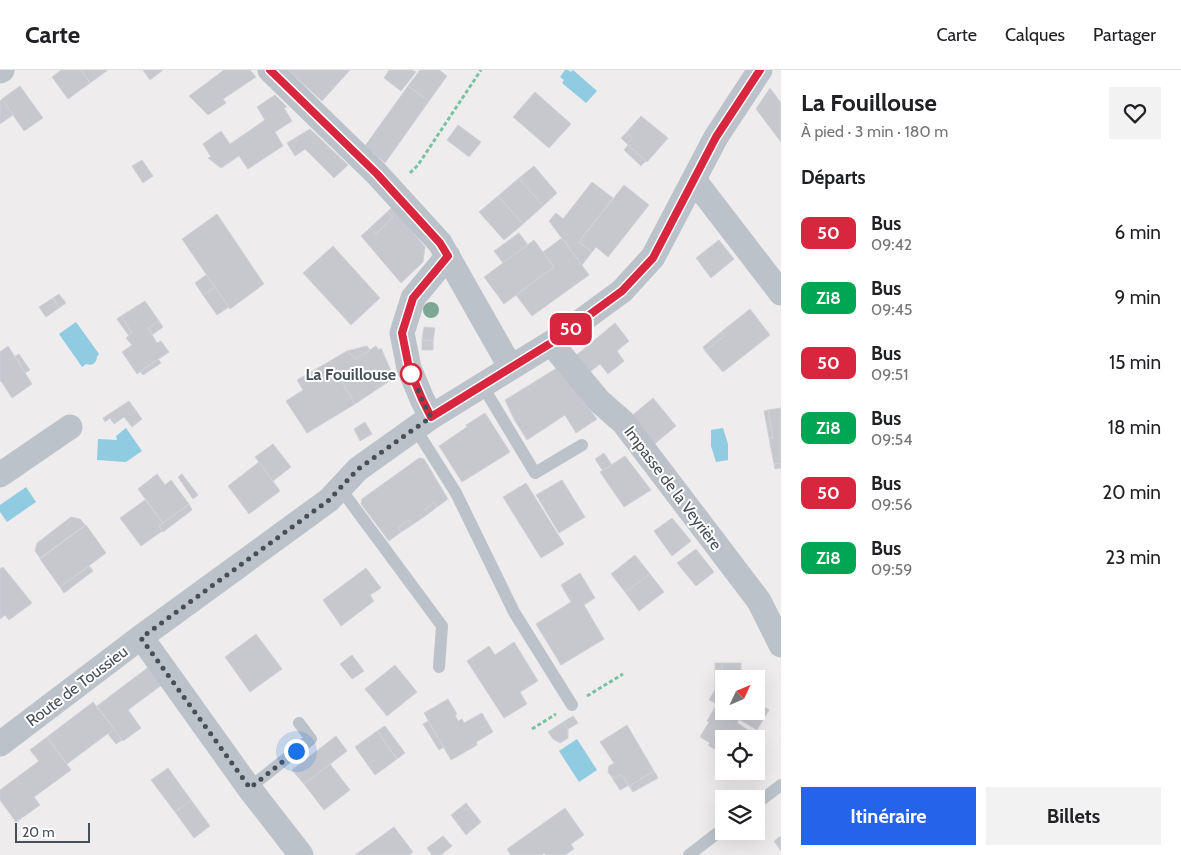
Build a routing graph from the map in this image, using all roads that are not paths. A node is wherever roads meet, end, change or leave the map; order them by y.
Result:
1 (270, 70) edge
2 (760, 70) edge
3 (694, 180) junction
4 (448, 256) junction
5 (781, 293) edge
6 (551, 343) junction
7 (511, 368) junction
8 (482, 385) junction
9 (423, 422) junction
10 (70, 427) dead end
11 (582, 444) dead end
12 (0, 475) edge
13 (340, 488) junction
14 (141, 638) junction
15 (781, 645) edge
16 (439, 667) dead end
17 (572, 705) dead end
18 (299, 723) dead end
19 (0, 744) edge
20 (781, 785) edge
21 (250, 788) junction
22 (765, 797) edge
23 (715, 835) edge
24 (300, 855) edge
25 (689, 855) edge

1 - 4 street
2 - 3 street, Route de Toussieu
3 - 5 street
3 - 6 street, Route de Toussieu
4 - 7 street
4 - 9 street
6 - 7 street, Route de Toussieu
6 - 15 street, Impasse de la Veyrière
7 - 8 street, Route de Toussieu
8 - 9 street, Route de Toussieu
8 - 11 lane
9 - 13 street, Route de Toussieu
9 - 17 lane
10 - 12 street
13 - 14 street, Route de Toussieu
13 - 16 lane
14 - 19 street, Route de Toussieu
14 - 21 street
18 - 21 lane
20 - 22 lane
21 - 24 street
23 - 25 lane

